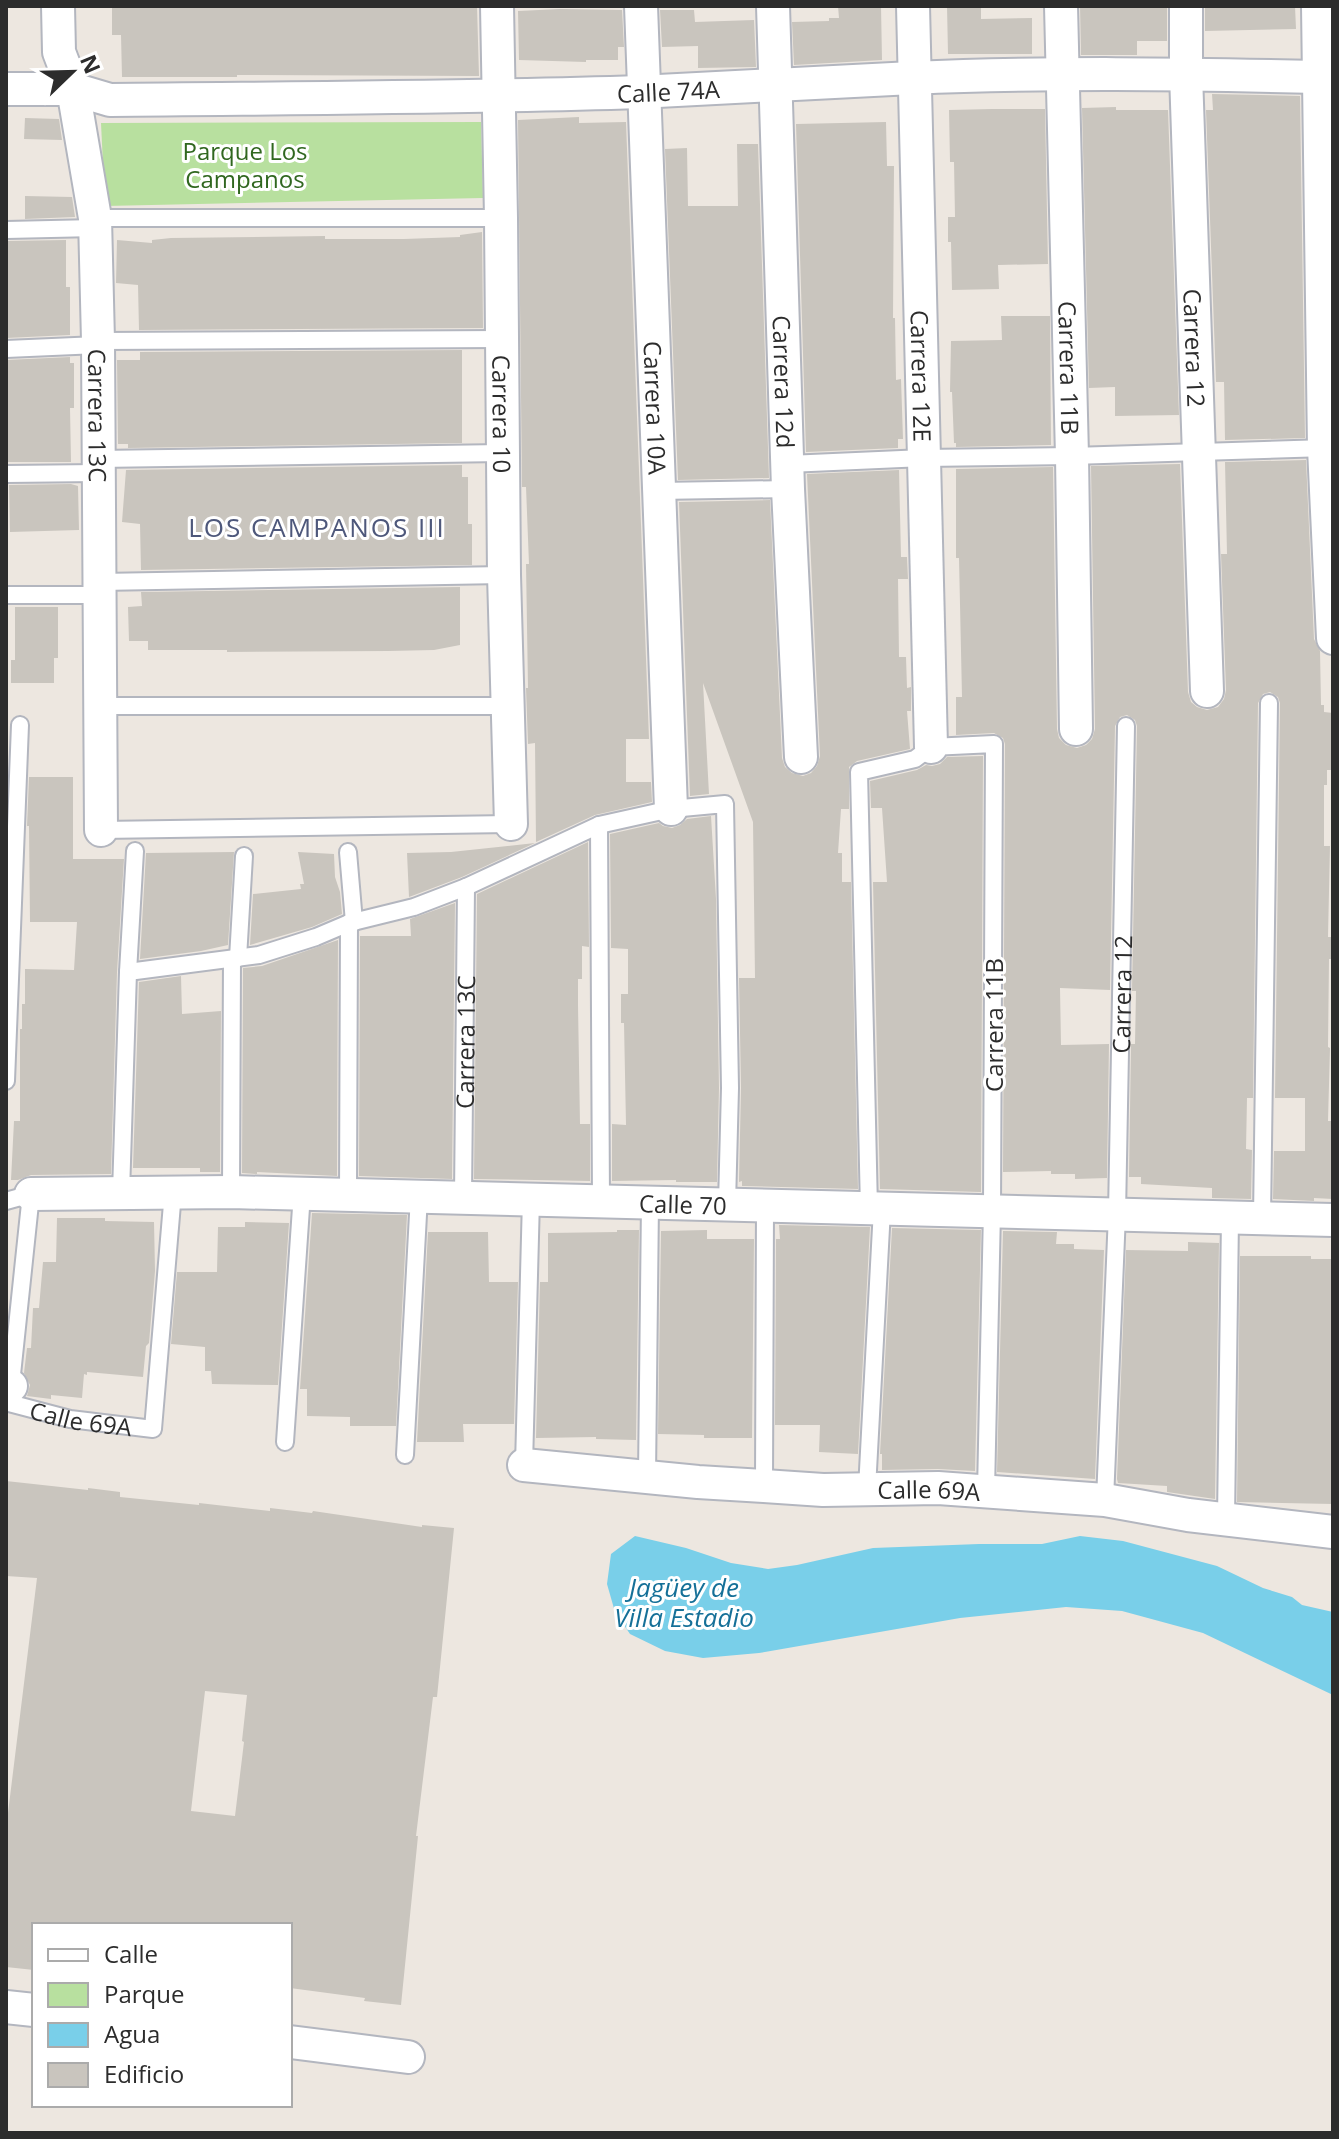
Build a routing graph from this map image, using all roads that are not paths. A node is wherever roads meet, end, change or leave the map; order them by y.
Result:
1 (58, 6) edge
2 (497, 6) edge
3 (641, 6) edge
4 (773, 6) edge
5 (913, 6) edge
6 (1061, 6) edge
7 (1186, 6) edge
8 (1318, 6) edge
9 (1063, 74) junction
10 (1186, 74) junction
11 (915, 78) junction
12 (1326, 79) edge
13 (774, 85) junction
14 (6, 89) edge
15 (73, 89) junction
16 (643, 91) junction
17 (499, 96) junction
18 (501, 218) junction
19 (96, 223) junction
20 (6, 230) edge
21 (502, 339) junction
22 (98, 343) junction
23 (6, 349) edge
24 (1328, 448) edge
25 (1199, 452) junction
26 (502, 453) junction
27 (1072, 456) junction
28 (924, 458) junction
29 (98, 466) junction
30 (6, 474) edge
31 (788, 477) junction
32 (658, 491) junction
33 (504, 575) junction
34 (100, 588) junction
35 (6, 595) edge
36 (1333, 638) edge
37 (1207, 691) dead end
38 (1269, 703) dead end
39 (101, 706) junction
40 (507, 706) junction
41 (20, 725) dead end
42 (1126, 726) dead end
43 (1076, 729) dead end
44 (931, 747) junction
45 (801, 757) dead end
46 (671, 809) junction
47 (511, 824) joint
48 (599, 825) junction
49 (101, 830) joint
50 (135, 851) dead end
51 (348, 852) dead end
52 (244, 856) dead end
53 (466, 887) junction
54 (352, 922) junction
55 (235, 959) junction
56 (128, 972) junction
57 (8, 982) edge
58 (6, 1081) edge
59 (173, 1192) junction
60 (231, 1192) junction
61 (121, 1193) junction
62 (302, 1193) junction
63 (348, 1196) junction
64 (419, 1196) junction
65 (18, 1198) edge
66 (463, 1198) junction
67 (531, 1199) junction
68 (601, 1201) junction
69 (650, 1202) junction
70 (727, 1204) junction
71 (765, 1206) junction
72 (876, 1209) junction
73 (992, 1211) junction
74 (1117, 1214) junction
75 (1230, 1218) junction
76 (1262, 1218) junction
77 (1333, 1220) edge
78 (9, 1391) edge
79 (285, 1442) dead end
80 (405, 1455) dead end
81 (524, 1465) joint
82 (647, 1477) junction
83 (764, 1486) junction
84 (867, 1489) junction
85 (986, 1491) junction
86 (1105, 1500) junction
87 (1226, 1519) junction
88 (1333, 1532) edge
89 (6, 2007) edge
90 (32, 2010) edge
91 (292, 2042) edge
92 (408, 2057) dead end

1 - 15 street, Carrera 13C
2 - 17 street, Carrera 10
3 - 16 street, Carrera 10A
4 - 13 street, Carrera 12d
5 - 11 street, Carrera 12E
6 - 9 street, Carrera 11B
7 - 10 street, Carrera 12
8 - 12 street
9 - 10 street, Calle 74A
9 - 11 street, Calle 74A
9 - 27 street, Carrera 11B
10 - 12 street, Calle 74A
10 - 25 street, Carrera 12
11 - 13 street, Calle 74A
11 - 28 street, Carrera 12E
12 - 24 street
13 - 16 street, Calle 74A
13 - 31 street, Carrera 12d
14 - 15 street, Calle 74A
15 - 17 street, Calle 74A
15 - 19 street, Carrera 13C
16 - 17 street, Calle 74A
16 - 32 street, Carrera 10A
17 - 18 street, Carrera 10
18 - 19 lane
18 - 21 street, Carrera 10
19 - 20 lane
19 - 22 street, Carrera 13C
21 - 22 lane
21 - 26 street, Carrera 10
22 - 23 lane
22 - 29 street, Carrera 13C
24 - 25 lane
24 - 36 street
25 - 27 lane
25 - 37 street, Carrera 12
26 - 29 lane
26 - 33 street, Carrera 10
27 - 28 lane
27 - 43 street, Carrera 11B
28 - 31 lane
28 - 44 street, Carrera 12E
29 - 30 lane
29 - 34 street, Carrera 13C
31 - 32 lane
31 - 45 street, Carrera 12d
32 - 46 street, Carrera 10A
33 - 34 lane
33 - 40 street, Carrera 10
34 - 35 lane
34 - 39 street, Carrera 13C
38 - 76 lane
39 - 40 lane
39 - 49 street, Carrera 13C
40 - 47 street, Carrera 10
41 - 57 lane
42 - 74 lane, Carrera 12
44 - 72 lane
44 - 73 lane, Carrera 11B
46 - 48 lane
46 - 70 lane
47 - 49 lane
48 - 53 lane
48 - 68 lane
50 - 56 lane
51 - 54 lane
52 - 55 lane
53 - 54 lane
53 - 66 lane, Carrera 13C
54 - 55 lane
54 - 63 lane
55 - 56 lane
55 - 60 lane
56 - 61 lane
57 - 58 lane
59 - 60 street, Calle 70
59 - 61 street, Calle 70
59 - 78 lane, Calle 69A
60 - 62 street, Calle 70
61 - 65 street, Calle 70
62 - 63 street, Calle 70
62 - 79 lane
63 - 64 street, Calle 70
64 - 66 street, Calle 70
64 - 80 lane
65 - 78 lane
66 - 67 street, Calle 70
67 - 68 street, Calle 70
67 - 81 lane
68 - 69 street, Calle 70
69 - 70 street, Calle 70
69 - 82 lane
70 - 71 street, Calle 70
71 - 72 street, Calle 70
71 - 83 lane
72 - 73 street, Calle 70
72 - 84 lane
73 - 74 street, Calle 70
73 - 85 lane, Carrera 11B
74 - 75 street, Calle 70
74 - 86 lane, Carrera 12
75 - 76 street, Calle 70
75 - 87 lane
76 - 77 street, Calle 70
81 - 82 street, Calle 69A
82 - 83 street, Calle 69A
83 - 84 street, Calle 69A
84 - 85 street, Calle 69A
85 - 86 street, Calle 69A
86 - 87 street, Calle 69A
87 - 88 street, Calle 69A
89 - 90 street
91 - 92 street

